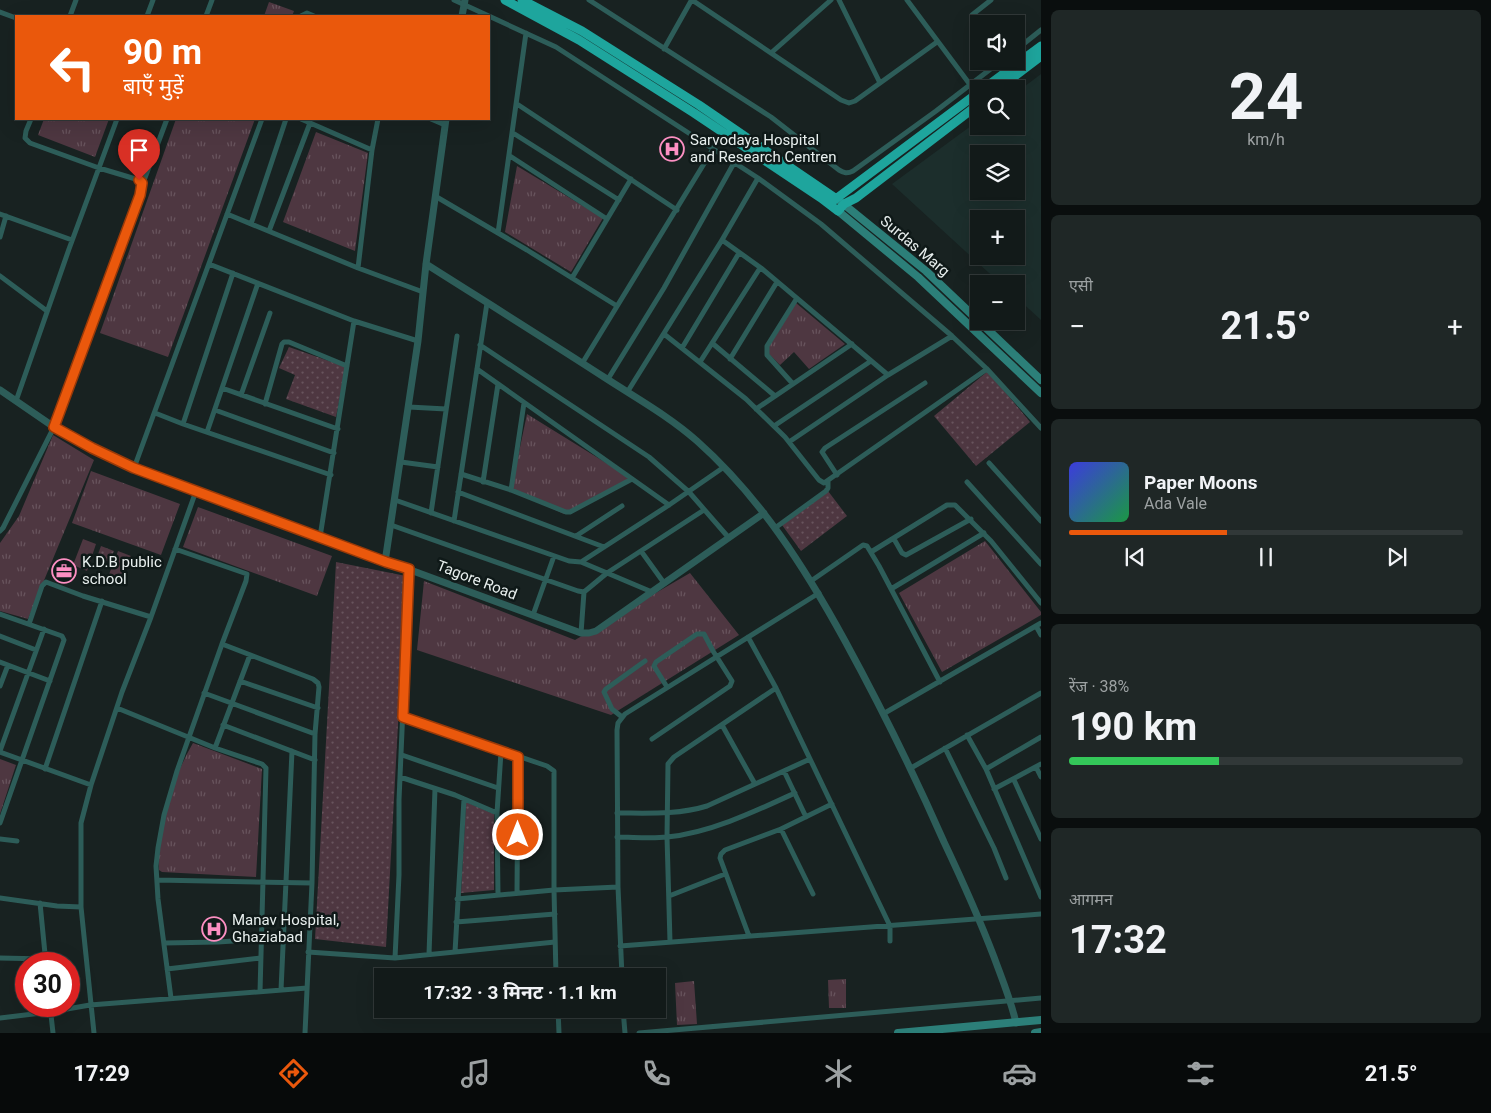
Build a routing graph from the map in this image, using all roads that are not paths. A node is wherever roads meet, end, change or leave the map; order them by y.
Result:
1 (76, 0) edge
2 (153, 0) edge
3 (212, 0) edge
4 (454, 0) edge
5 (505, 0) edge
6 (522, 0) edge
7 (589, 0) edge
8 (692, 0) edge
9 (831, 0) edge
10 (839, 0) edge
11 (907, 0) edge
12 (978, 0) edge
13 (990, 0) edge
14 (464, 2) edge
15 (983, 6) junction
16 (0, 12) edge
17 (70, 15) edge
18 (148, 15) edge
19 (206, 15) edge
20 (462, 15) edge
21 (489, 15) edge
22 (490, 15) edge
23 (973, 15) edge
24 (15, 18) edge
25 (1041, 30) edge
26 (526, 34) junction
27 (937, 42) junction
28 (1025, 43) edge
29 (1041, 46) edge
30 (664, 49) junction
31 (771, 53) junction
32 (1041, 56) edge
33 (990, 70) edge
34 (977, 80) edge
35 (996, 80) edge
36 (1010, 80) edge
37 (880, 83) junction
38 (970, 85) joint
39 (970, 99) edge
40 (517, 104) junction
41 (970, 111) edge
42 (31, 120) edge
43 (117, 120) edge
44 (167, 120) edge
45 (262, 120) edge
46 (286, 120) edge
47 (303, 120) edge
48 (378, 120) edge
49 (446, 122) edge
50 (310, 123) junction
51 (513, 133) junction
52 (714, 149) junction
53 (372, 150) junction
54 (510, 156) junction
55 (734, 163) junction
56 (99, 168) junction
57 (848, 174) junction
58 (758, 178) junction
59 (631, 179) junction
60 (142, 183) junction
61 (856, 184) junction
62 (435, 196) junction
63 (619, 200) junction
64 (832, 201) junction
65 (841, 208) junction
66 (677, 210) junction
67 (227, 214) junction
68 (3, 215) edge
69 (607, 219) junction
70 (251, 224) junction
71 (269, 231) junction
72 (498, 233) junction
73 (0, 238) edge
74 (72, 240) junction
75 (722, 240) junction
76 (740, 253) junction
77 (209, 264) junction
78 (426, 264) junction
79 (358, 268) junction
80 (760, 268) junction
81 (234, 273) junction
82 (0, 276) edge
83 (572, 278) junction
84 (777, 282) junction
85 (258, 283) junction
86 (422, 292) junction
87 (797, 298) junction
88 (487, 302) junction
89 (617, 306) junction
90 (47, 311) junction
91 (270, 313) dead end
92 (354, 321) junction
93 (664, 334) junction
94 (457, 336) dead end
95 (952, 336) junction
96 (418, 341) junction
97 (712, 343) junction
98 (852, 344) junction
99 (480, 345) junction
100 (682, 348) junction
101 (730, 359) junction
102 (871, 361) junction
103 (583, 362) junction
104 (700, 362) junction
105 (347, 366) junction
106 (477, 369) junction
107 (987, 369) junction
108 (888, 375) junction
109 (608, 379) junction
110 (1041, 380) edge
111 (926, 383) dead end
112 (498, 384) junction
113 (793, 384) junction
114 (222, 388) junction
115 (0, 390) edge
116 (628, 391) junction
117 (1041, 393) edge
118 (241, 395) junction
119 (775, 396) junction
120 (16, 401) junction
121 (524, 403) junction
122 (265, 404) junction
123 (409, 406) junction
124 (446, 409) junction
125 (756, 409) junction
126 (215, 410) junction
127 (155, 413) junction
128 (183, 424) junction
129 (774, 426) junction
130 (54, 427) junction
131 (1041, 428) edge
132 (338, 429) junction
133 (207, 432) junction
134 (789, 442) junction
135 (334, 453) junction
136 (401, 462) junction
137 (988, 463) dead end
138 (438, 466) junction
139 (724, 467) junction
140 (134, 468) junction
141 (461, 474) junction
142 (331, 475) junction
143 (836, 475) junction
144 (632, 479) junction
145 (828, 481) junction
146 (484, 482) junction
147 (967, 482) dead end
148 (511, 490) junction
149 (196, 491) junction
150 (458, 492) junction
151 (688, 492) junction
152 (395, 500) junction
153 (669, 505) junction
154 (622, 506) dead end
155 (704, 510) junction
156 (431, 513) junction
157 (764, 513) junction
158 (971, 519) junction
159 (454, 521) junction
160 (1041, 522) edge
161 (392, 525) junction
162 (775, 528) junction
163 (0, 531) edge
164 (984, 533) junction
165 (576, 536) junction
166 (320, 537) junction
167 (729, 538) junction
168 (894, 538) junction
169 (604, 547) junction
170 (175, 549) junction
171 (641, 551) junction
172 (871, 552) junction
173 (554, 556) junction
174 (386, 562) junction
175 (581, 562) junction
176 (1041, 564) edge
177 (409, 569) junction
178 (607, 573) junction
179 (546, 579) junction
180 (811, 581) junction
181 (664, 583) junction
182 (892, 590) junction
183 (584, 592) junction
184 (652, 592) junction
185 (819, 593) junction
186 (102, 602) junction
187 (1041, 603) edge
188 (0, 614) edge
189 (534, 615) junction
190 (151, 616) junction
191 (29, 624) junction
192 (1038, 625) edge
193 (44, 629) junction
194 (581, 633) junction
195 (1041, 635) edge
196 (0, 636) edge
197 (748, 636) junction
198 (222, 644) junction
199 (36, 650) junction
200 (250, 655) junction
201 (716, 657) junction
202 (645, 661) dead end
203 (0, 662) edge
204 (8, 665) junction
205 (29, 673) junction
206 (50, 681) junction
207 (240, 681) junction
208 (940, 682) junction
209 (0, 686) edge
210 (667, 688) junction
211 (776, 688) junction
212 (1041, 692) edge
213 (204, 693) junction
214 (231, 703) junction
215 (117, 708) junction
216 (318, 708) junction
217 (883, 714) junction
218 (403, 717) junction
219 (622, 717) junction
220 (722, 725) junction
221 (223, 726) junction
222 (315, 734) junction
223 (967, 735) junction
224 (188, 737) junction
225 (1041, 738) edge
226 (652, 739) dead end
227 (215, 748) junction
228 (945, 748) junction
229 (292, 751) junction
230 (0, 752) edge
231 (501, 752) junction
232 (402, 754) junction
233 (518, 757) junction
234 (810, 759) junction
235 (22, 760) junction
236 (315, 760) junction
237 (1038, 766) edge
238 (911, 768) junction
239 (44, 769) junction
240 (986, 769) junction
241 (784, 771) junction
242 (400, 777) junction
243 (1041, 777) edge
244 (1014, 780) junction
245 (755, 784) junction
246 (90, 786) junction
247 (498, 788) junction
248 (435, 789) junction
249 (994, 789) junction
250 (795, 793) junction
251 (464, 799) junction
252 (832, 804) junction
253 (497, 813) junction
254 (667, 813) junction
255 (617, 814) junction
256 (806, 817) junction
257 (0, 823) edge
258 (781, 829) junction
259 (617, 837) junction
260 (667, 838) junction
261 (1041, 838) edge
262 (0, 839) edge
263 (17, 841) dead end
264 (725, 874) junction
265 (1006, 878) dead end
266 (157, 880) junction
267 (263, 882) junction
268 (285, 882) junction
269 (312, 883) junction
270 (618, 887) junction
271 (554, 890) junction
272 (517, 893) junction
273 (812, 894) dead end
274 (498, 895) junction
275 (669, 896) junction
276 (1041, 897) edge
277 (0, 898) edge
278 (457, 899) junction
279 (40, 904) junction
280 (81, 907) junction
281 (554, 914) junction
282 (1041, 914) edge
283 (979, 919) junction
284 (456, 922) junction
285 (890, 926) junction
286 (749, 936) junction
287 (262, 939) junction
288 (890, 941) dead end
289 (555, 942) junction
290 (670, 942) junction
291 (164, 943) junction
292 (620, 946) junction
293 (45, 952) edge
294 (308, 952) junction
295 (455, 952) junction
296 (429, 954) junction
297 (0, 958) edge
298 (261, 958) junction
299 (396, 958) junction
300 (15, 959) edge
301 (556, 968) edge
302 (621, 968) edge
303 (167, 969) junction
304 (307, 988) junction
305 (281, 990) junction
306 (260, 992) junction
307 (171, 998) junction
308 (1041, 998) edge
309 (1011, 1001) junction
310 (90, 1005) junction
311 (80, 1006) edge
312 (15, 1015) edge
313 (51, 1017) edge
314 (0, 1018) edge
315 (558, 1018) edge
316 (623, 1018) edge
317 (1041, 1020) edge
318 (1016, 1023) junction
319 (922, 1032) edge
320 (1041, 1032) edge
321 (53, 1033) edge
322 (94, 1033) edge
323 (305, 1033) edge
324 (559, 1033) edge
325 (624, 1033) edge
326 (639, 1033) edge
327 (898, 1033) edge
328 (1034, 1033) edge

1 - 17 street
2 - 18 street
3 - 19 street
4 - 14 street
5 - 64 highway
6 - 64 highway
7 - 30 street
8 - 30 street
8 - 31 street
9 - 31 street
10 - 37 street
11 - 27 street
12 - 15 street
13 - 15 street
14 - 20 street
14 - 21 street
15 - 23 street
16 - 24 street
22 - 26 street
25 - 28 street
26 - 40 street
26 - 52 street
27 - 37 street
27 - 38 street
29 - 35 highway
30 - 57 street
31 - 37 street
32 - 36 highway
33 - 34 street
38 - 57 street
39 - 61 highway
40 - 51 street
40 - 59 street
41 - 65 highway
42 - 56 street
43 - 56 street
44 - 60 street
45 - 67 street
46 - 70 street
47 - 50 street
48 - 53 street
49 - 62 street
50 - 53 street
50 - 71 street
51 - 54 street
51 - 63 street
52 - 55 street
52 - 66 street
53 - 79 street
54 - 69 street
54 - 72 street
55 - 58 street
55 - 109 street
56 - 60 street
56 - 74 street
57 - 61 street
58 - 75 street
58 - 95 street
59 - 63 street
59 - 66 street
60 - 130 street
61 - 64 highway
62 - 72 street
62 - 78 street
63 - 69 street
64 - 65 highway
65 - 110 main road, Surdas Marg
65 - 117 main road, Surdas Marg
66 - 89 street
67 - 70 street
67 - 77 street
68 - 73 street
68 - 74 street
69 - 83 street
70 - 71 street
71 - 79 street
72 - 83 street
74 - 90 street
75 - 76 street
75 - 93 street
76 - 80 street
76 - 100 street
77 - 81 street
77 - 127 street
78 - 86 street
78 - 88 street
79 - 86 street
80 - 84 street
80 - 97 street
81 - 85 street
81 - 128 street
82 - 90 street
83 - 89 street
84 - 87 street
84 - 101 street
85 - 92 street
85 - 114 street
86 - 96 street
87 - 98 street
87 - 113 street
88 - 99 street
88 - 103 street
89 - 103 street
90 - 120 street
91 - 118 street
92 - 96 street
92 - 105 street
93 - 100 street
93 - 116 street
94 - 124 street
95 - 107 street
95 - 108 street
96 - 123 street
97 - 101 street
97 - 104 street
98 - 102 street
98 - 113 street
99 - 106 street
99 - 151 street
100 - 104 street
101 - 119 street
102 - 108 street
102 - 129 street
103 - 109 street
104 - 125 street
105 - 122 street
105 - 132 street
106 - 112 street
106 - 141 street
107 - 131 street
107 - 143 street
108 - 134 street
109 - 116 street
111 - 143 street
112 - 121 street
112 - 146 street
113 - 119 street
114 - 118 street
114 - 126 street
115 - 120 street, Tagore Road
116 - 139 street
118 - 122 street
119 - 125 street
120 - 130 street, Tagore Road
121 - 144 street
121 - 148 street
122 - 132 street
123 - 124 street
123 - 136 street
124 - 138 street
125 - 129 street
126 - 133 street
126 - 135 street
127 - 128 street
127 - 140 street
128 - 133 street
129 - 134 street
130 - 140 street, Tagore Road
130 - 163 street
132 - 135 street
133 - 142 street
134 - 145 street
135 - 142 street
136 - 138 street
136 - 152 street
137 - 160 street
138 - 156 street
139 - 151 street
139 - 157 street
140 - 149 street, Tagore Road
141 - 146 street
141 - 150 street
142 - 166 street
143 - 145 street
144 - 148 street
144 - 153 street
145 - 162 street
146 - 148 street
147 - 176 street
149 - 166 street, Tagore Road
149 - 170 street
150 - 159 street
150 - 165 street
151 - 153 street
151 - 155 street
152 - 156 street
152 - 161 street
153 - 169 street
154 - 165 street
155 - 167 street
155 - 171 street
156 - 159 street
157 - 162 street
157 - 167 street
158 - 164 street
158 - 168 street
158 - 168 street
159 - 173 street
161 - 174 street
161 - 179 street
162 - 180 street
164 - 182 street
164 - 187 street
165 - 169 street
166 - 174 street, Tagore Road
167 - 181 street
168 - 172 street
169 - 175 street
170 - 190 street
170 - 198 street
171 - 178 street
171 - 181 street
172 - 180 street
172 - 182 street
173 - 175 street
173 - 179 street
174 - 177 street, Tagore Road
175 - 178 street
177 - 189 street, Tagore Road
177 - 218 street
178 - 183 street
178 - 184 street
179 - 183 street
179 - 189 street
180 - 185 street
181 - 184 street
182 - 208 street
183 - 194 street
184 - 194 street
185 - 197 street
185 - 217 street
186 - 190 street
186 - 191 street
186 - 239 street
188 - 191 street
189 - 194 street, Tagore Road
190 - 215 street
191 - 193 street
192 - 195 street
192 - 208 street
193 - 199 street
193 - 206 street
196 - 199 street
197 - 201 street
197 - 211 street
198 - 200 street
198 - 213 street
199 - 205 street
200 - 207 street
200 - 216 street
201 - 210 street
201 - 210 street
201 - 226 street
202 - 219 street
203 - 204 street
204 - 205 street
204 - 209 street
205 - 206 street
205 - 230 street
206 - 235 street
207 - 214 street
207 - 216 street
208 - 217 street
210 - 219 street
211 - 220 street
211 - 234 street
212 - 223 street
213 - 214 street
213 - 224 street
214 - 221 street
214 - 222 street
215 - 224 street
215 - 246 street
216 - 222 street
217 - 238 street
218 - 231 street
218 - 232 street
219 - 255 street
220 - 245 street
220 - 254 street
221 - 227 street
221 - 229 street
222 - 236 street
223 - 228 street
223 - 240 street
224 - 227 street
224 - 266 street
225 - 240 street
227 - 267 street
228 - 238 street
228 - 265 street
229 - 236 street
229 - 268 street
230 - 235 street
231 - 233 street
231 - 247 street
232 - 242 street
232 - 247 street
233 - 271 street
233 - 272 street
234 - 241 street
234 - 252 street
235 - 239 street
235 - 257 street
236 - 269 street
237 - 243 street
237 - 244 street
238 - 283 street
239 - 246 street
240 - 249 street
241 - 245 street
241 - 250 street
242 - 248 street
242 - 299 street
244 - 249 street
244 - 261 street
245 - 254 street
246 - 280 street
247 - 253 street
248 - 251 street
248 - 296 street
249 - 276 street
250 - 256 street
250 - 260 street
251 - 253 street
251 - 278 street
252 - 256 street
252 - 285 street
253 - 274 street
254 - 255 street
254 - 260 street
255 - 259 street
256 - 258 street
258 - 264 street
258 - 273 street
259 - 260 street
259 - 270 street
260 - 275 street
262 - 263 street
264 - 275 street
264 - 286 street
266 - 267 street
266 - 291 street
267 - 268 street
267 - 287 street
268 - 269 street
268 - 305 street
269 - 294 street
270 - 271 street
270 - 292 street
271 - 272 street
271 - 281 street
272 - 274 street
274 - 278 street
275 - 290 street
277 - 279 street
278 - 284 street
279 - 280 street
279 - 293 street
280 - 310 street
281 - 284 street
281 - 289 street
282 - 283 street
283 - 285 street
283 - 309 street
284 - 295 street
285 - 286 street
285 - 288 street
286 - 290 street
287 - 291 street
287 - 298 street
289 - 295 street
289 - 301 street
290 - 292 street
291 - 303 street
292 - 302 street
294 - 299 street
294 - 304 street
295 - 296 street
296 - 299 street
297 - 300 street
298 - 303 street
298 - 306 street
303 - 307 street
304 - 305 street
304 - 323 street
305 - 306 street
306 - 307 street
307 - 310 street
308 - 309 street
309 - 318 street
309 - 326 street
310 - 311 street
310 - 322 street
312 - 314 street
313 - 321 street
315 - 324 street
316 - 325 street
317 - 318 main road
318 - 319 main road
319 - 327 main road
320 - 328 main road

